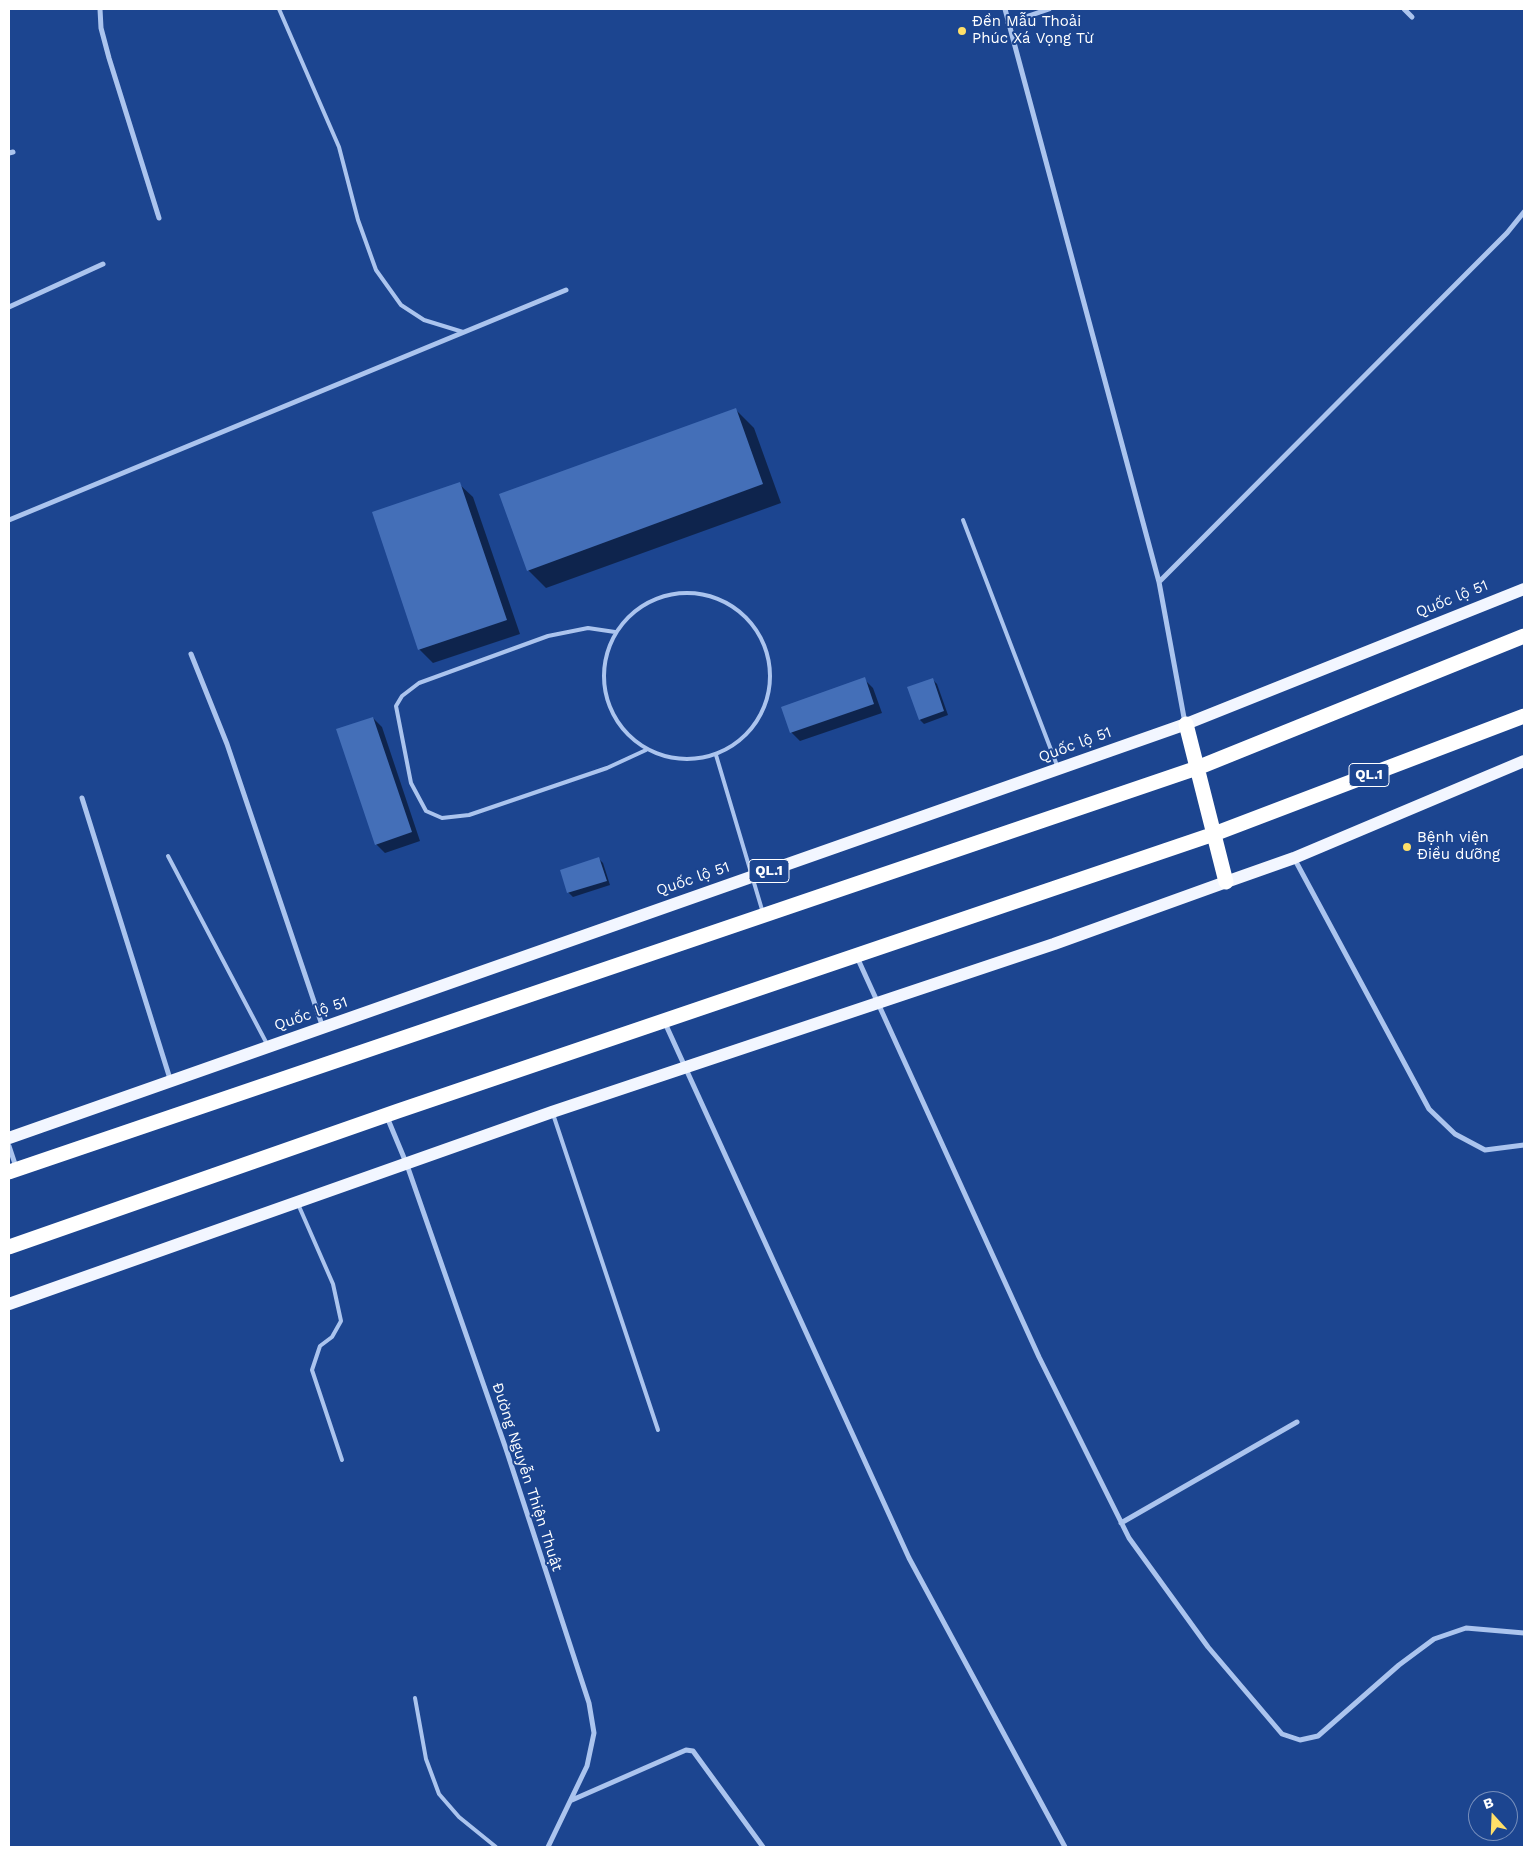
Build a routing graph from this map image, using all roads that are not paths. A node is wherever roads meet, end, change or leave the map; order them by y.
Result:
1 (100, 9) edge
2 (280, 9) edge
3 (1005, 9) edge
4 (1049, 9) edge
5 (1404, 9) edge
6 (1412, 18) dead end
7 (1008, 23) junction
8 (1524, 212) edge
9 (158, 218) dead end
10 (103, 264) dead end
11 (566, 290) dead end
12 (9, 307) edge
13 (464, 332) junction
14 (9, 520) edge
15 (963, 520) dead end
16 (1159, 582) junction
17 (1524, 589) edge
18 (615, 632) junction
19 (1524, 636) edge
20 (191, 654) dead end
21 (1524, 716) edge
22 (1186, 724) junction
23 (646, 750) junction
24 (716, 755) junction
25 (1524, 761) edge
26 (1197, 768) junction
27 (1058, 769) junction
28 (82, 798) dead end
29 (1214, 834) junction
30 (168, 856) dead end
31 (1294, 858) junction
32 (752, 877) junction
33 (1226, 882) junction
34 (764, 915) junction
35 (857, 955) junction
36 (876, 1002) junction
37 (664, 1020) junction
38 (323, 1029) junction
39 (269, 1048) junction
40 (685, 1066) junction
41 (171, 1082) junction
42 (552, 1112) junction
43 (386, 1115) junction
44 (9, 1138) edge
45 (1524, 1145) edge
46 (9, 1146) edge
47 (406, 1165) junction
48 (13, 1170) edge
49 (298, 1204) junction
50 (9, 1247) edge
51 (9, 1304) edge
52 (1297, 1422) dead end
53 (658, 1430) dead end
54 (342, 1460) dead end
55 (1121, 1523) junction
56 (1524, 1633) edge
57 (415, 1698) dead end
58 (572, 1800) junction
59 (496, 1847) edge
60 (548, 1847) edge
61 (763, 1847) edge
62 (1065, 1847) edge

1 - 9 street
2 - 13 lane
3 - 7 street
4 - 7 street
5 - 6 street
7 - 16 street
8 - 16 street
10 - 12 street
11 - 13 street
13 - 14 street
15 - 27 lane
16 - 22 street
17 - 22 main road, Quốc lộ 51 / QL.1
18 - 23 lane
18 - 23 lane
18 - 24 lane
19 - 26 highway
20 - 38 street
21 - 29 highway, QL.1
22 - 26 highway
22 - 27 main road, Quốc lộ 51 / QL.1
23 - 24 lane
24 - 32 lane
25 - 31 main road
26 - 29 highway
26 - 34 highway
27 - 32 main road, Quốc lộ 51 / QL.1
28 - 41 street
29 - 33 highway
29 - 35 highway, QL.1
30 - 39 lane
31 - 33 main road
31 - 45 street
32 - 34 lane
32 - 38 main road, Quốc lộ 51 / QL.1
33 - 36 main road
34 - 48 highway
35 - 36 street
35 - 37 highway, QL.1
36 - 40 main road
36 - 55 street
37 - 40 street
37 - 43 highway, QL.1
38 - 39 main road, Quốc lộ 51 / QL.1
39 - 41 main road, Quốc lộ 51 / QL.1
40 - 42 main road
40 - 62 street
41 - 44 main road, Quốc lộ 51 / QL.1
42 - 47 main road
42 - 53 lane
43 - 47 street, Đường Nguyễn Thiện Thuật
43 - 50 highway, QL.1
46 - 48 street
47 - 49 main road
47 - 58 street, Đường Nguyễn Thiện Thuật
49 - 51 main road
49 - 54 lane
52 - 55 street
55 - 56 street
57 - 59 lane
58 - 60 street, Đường Nguyễn Thiện Thuật
58 - 61 street

